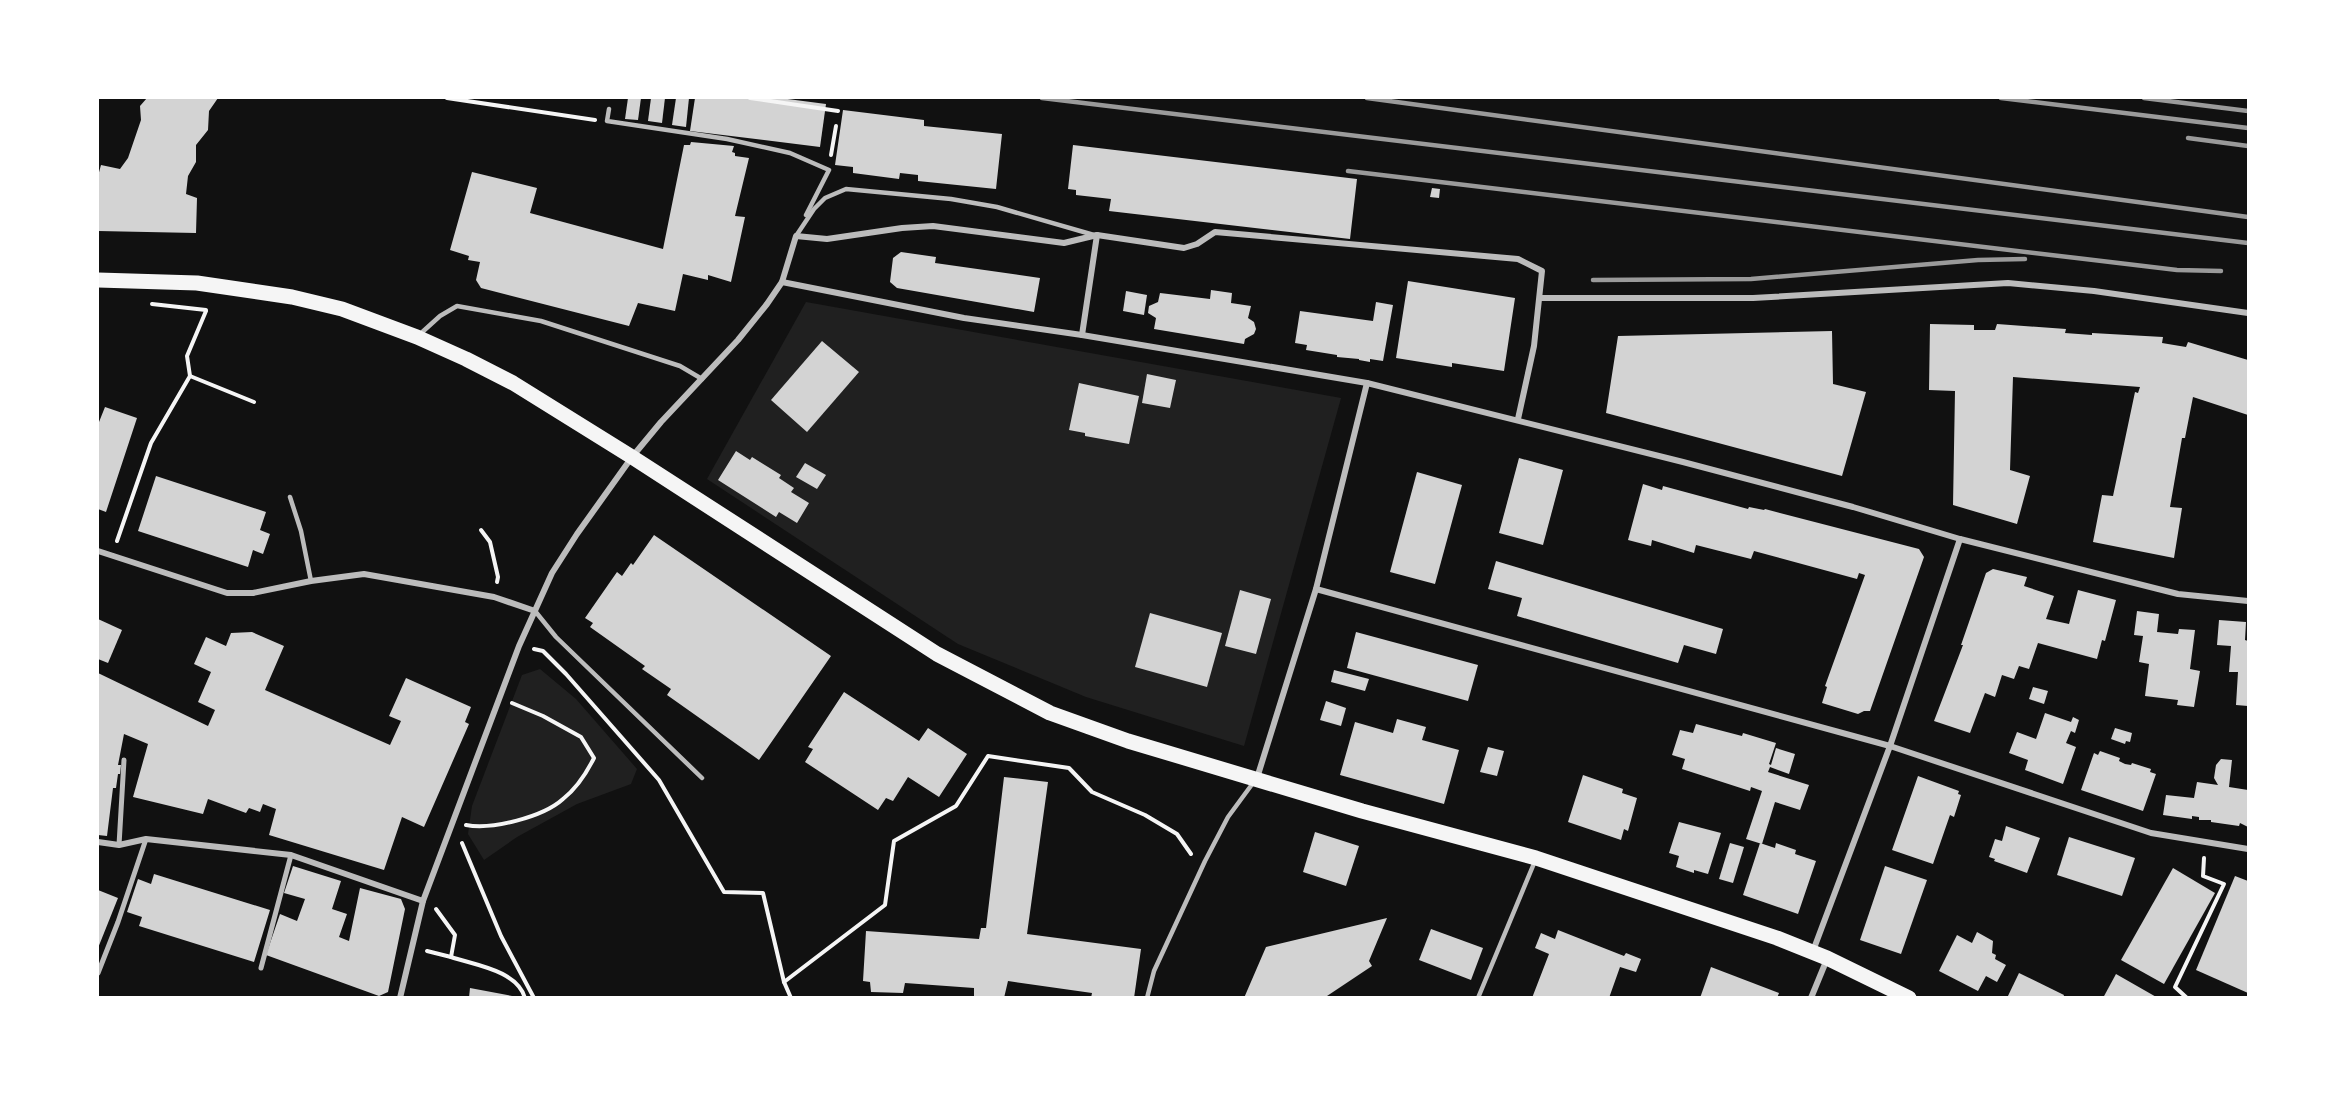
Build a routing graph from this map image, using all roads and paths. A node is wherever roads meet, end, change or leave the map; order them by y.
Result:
1 (447, 98) edge
2 (750, 98) edge
3 (609, 109) dead end
4 (838, 111) dead end
5 (608, 121) junction
6 (836, 126) dead end
7 (829, 170) junction
8 (796, 236) junction
9 (1097, 236) junction
10 (98, 280) edge
11 (782, 282) junction
12 (1540, 298) junction
13 (206, 311) dead end
14 (2248, 313) edge
15 (1082, 335) junction
16 (417, 337) junction
17 (190, 376) junction
18 (702, 380) junction
19 (1367, 383) junction
20 (254, 402) dead end
21 (1518, 419) junction
22 (632, 457) junction
23 (290, 497) dead end
24 (481, 530) dead end
25 (1960, 539) junction
26 (98, 551) edge
27 (112, 556) junction
28 (311, 581) junction
29 (1316, 589) junction
30 (494, 597) junction
31 (2248, 601) edge
32 (535, 611) junction
33 (519, 646) junction
34 (500, 698) junction
35 (1890, 746) junction
36 (124, 760) dead end
37 (702, 778) dead end
38 (1257, 778) junction
39 (453, 823) junction
40 (146, 839) junction
41 (98, 842) edge
42 (2205, 842) junction
43 (119, 845) junction
44 (2248, 849) edge
45 (291, 855) junction
46 (1536, 858) junction
47 (1205, 861) junction
48 (423, 900) junction
49 (412, 947) junction
50 (1812, 952) junction
51 (451, 957) junction
52 (1827, 958) junction
53 (261, 968) dead end
54 (98, 973) edge
55 (784, 982) junction
56 (400, 998) edge
57 (525, 998) edge
58 (534, 998) edge
59 (791, 998) edge
60 (1147, 998) edge
61 (1478, 998) edge
62 (1811, 998) edge
63 (1909, 998) edge
64 (2187, 998) edge

1 - 5 path
2 - 4 path
3 - 5 lane
5 - 7 lane
6 - 7 path
7 - 8 lane
8 - 9 street
8 - 9 lane
8 - 11 street
9 - 12 street
9 - 15 street
10 - 16 main road
11 - 15 street
11 - 18 street
12 - 14 street
12 - 21 street
13 - 17 path
15 - 19 street
16 - 18 lane
16 - 22 main road
17 - 20 path
17 - 27 path
18 - 22 street
19 - 21 street
19 - 29 street
21 - 25 street
22 - 32 street
22 - 38 main road
23 - 28 lane
24 - 30 path
25 - 31 street
25 - 35 street
26 - 27 street
27 - 28 street
28 - 30 street
29 - 35 street
29 - 38 street
30 - 32 street
32 - 33 street
32 - 37 lane
33 - 34 street
33 - 55 path
34 - 39 street
34 - 39 path
35 - 42 street
35 - 50 street
36 - 43 street
38 - 46 main road
38 - 47 lane
39 - 48 street
39 - 58 path
40 - 43 street
40 - 45 street
40 - 54 street
41 - 43 street
42 - 44 street
42 - 64 path
45 - 48 street
45 - 53 street
46 - 50 main road
46 - 61 lane
47 - 55 path
47 - 60 lane
48 - 49 street
48 - 51 path
49 - 51 path
49 - 56 street
50 - 52 main road
51 - 57 path
52 - 62 street
52 - 63 main road
55 - 59 path

